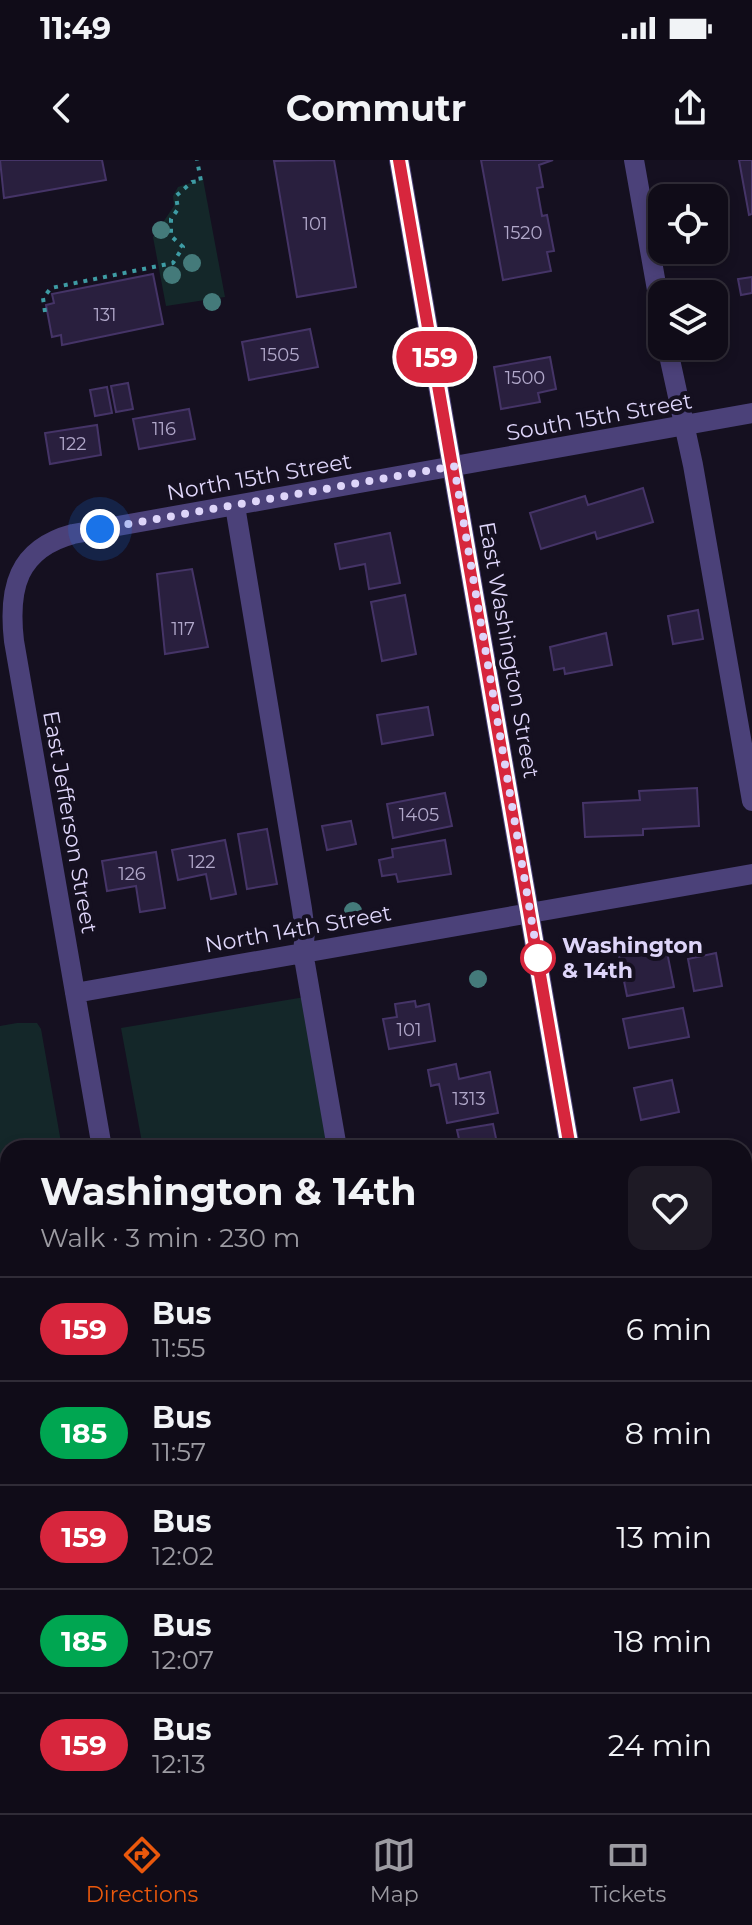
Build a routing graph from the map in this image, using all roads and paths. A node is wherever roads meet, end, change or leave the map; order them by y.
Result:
1 (197, 160) edge
2 (399, 160) edge
3 (634, 160) edge
4 (655, 280) edge
5 (45, 312) dead end
6 (670, 360) edge
7 (752, 413) edge
8 (683, 426) junction
9 (454, 466) junction
10 (235, 506) junction
11 (73, 534) joint
12 (752, 801) edge
13 (752, 874) edge
14 (530, 913) junction
15 (303, 952) junction
16 (75, 993) junction
17 (101, 1140) edge
18 (336, 1140) edge
19 (569, 1140) edge

1 - 5 path
2 - 9 street, East Washington Street
3 - 4 street
6 - 8 street
7 - 8 street, South 15th Street
8 - 9 street, South 15th Street
8 - 12 street
9 - 10 street, North 15th Street
9 - 14 street, East Washington Street
10 - 11 street, North 15th Street
10 - 15 street
11 - 16 street, East Jefferson Street
13 - 14 street, North 14th Street
14 - 15 street, North 14th Street
14 - 19 street, East Washington Street
15 - 16 street, North 14th Street
15 - 18 street
16 - 17 street, East Jefferson Street

